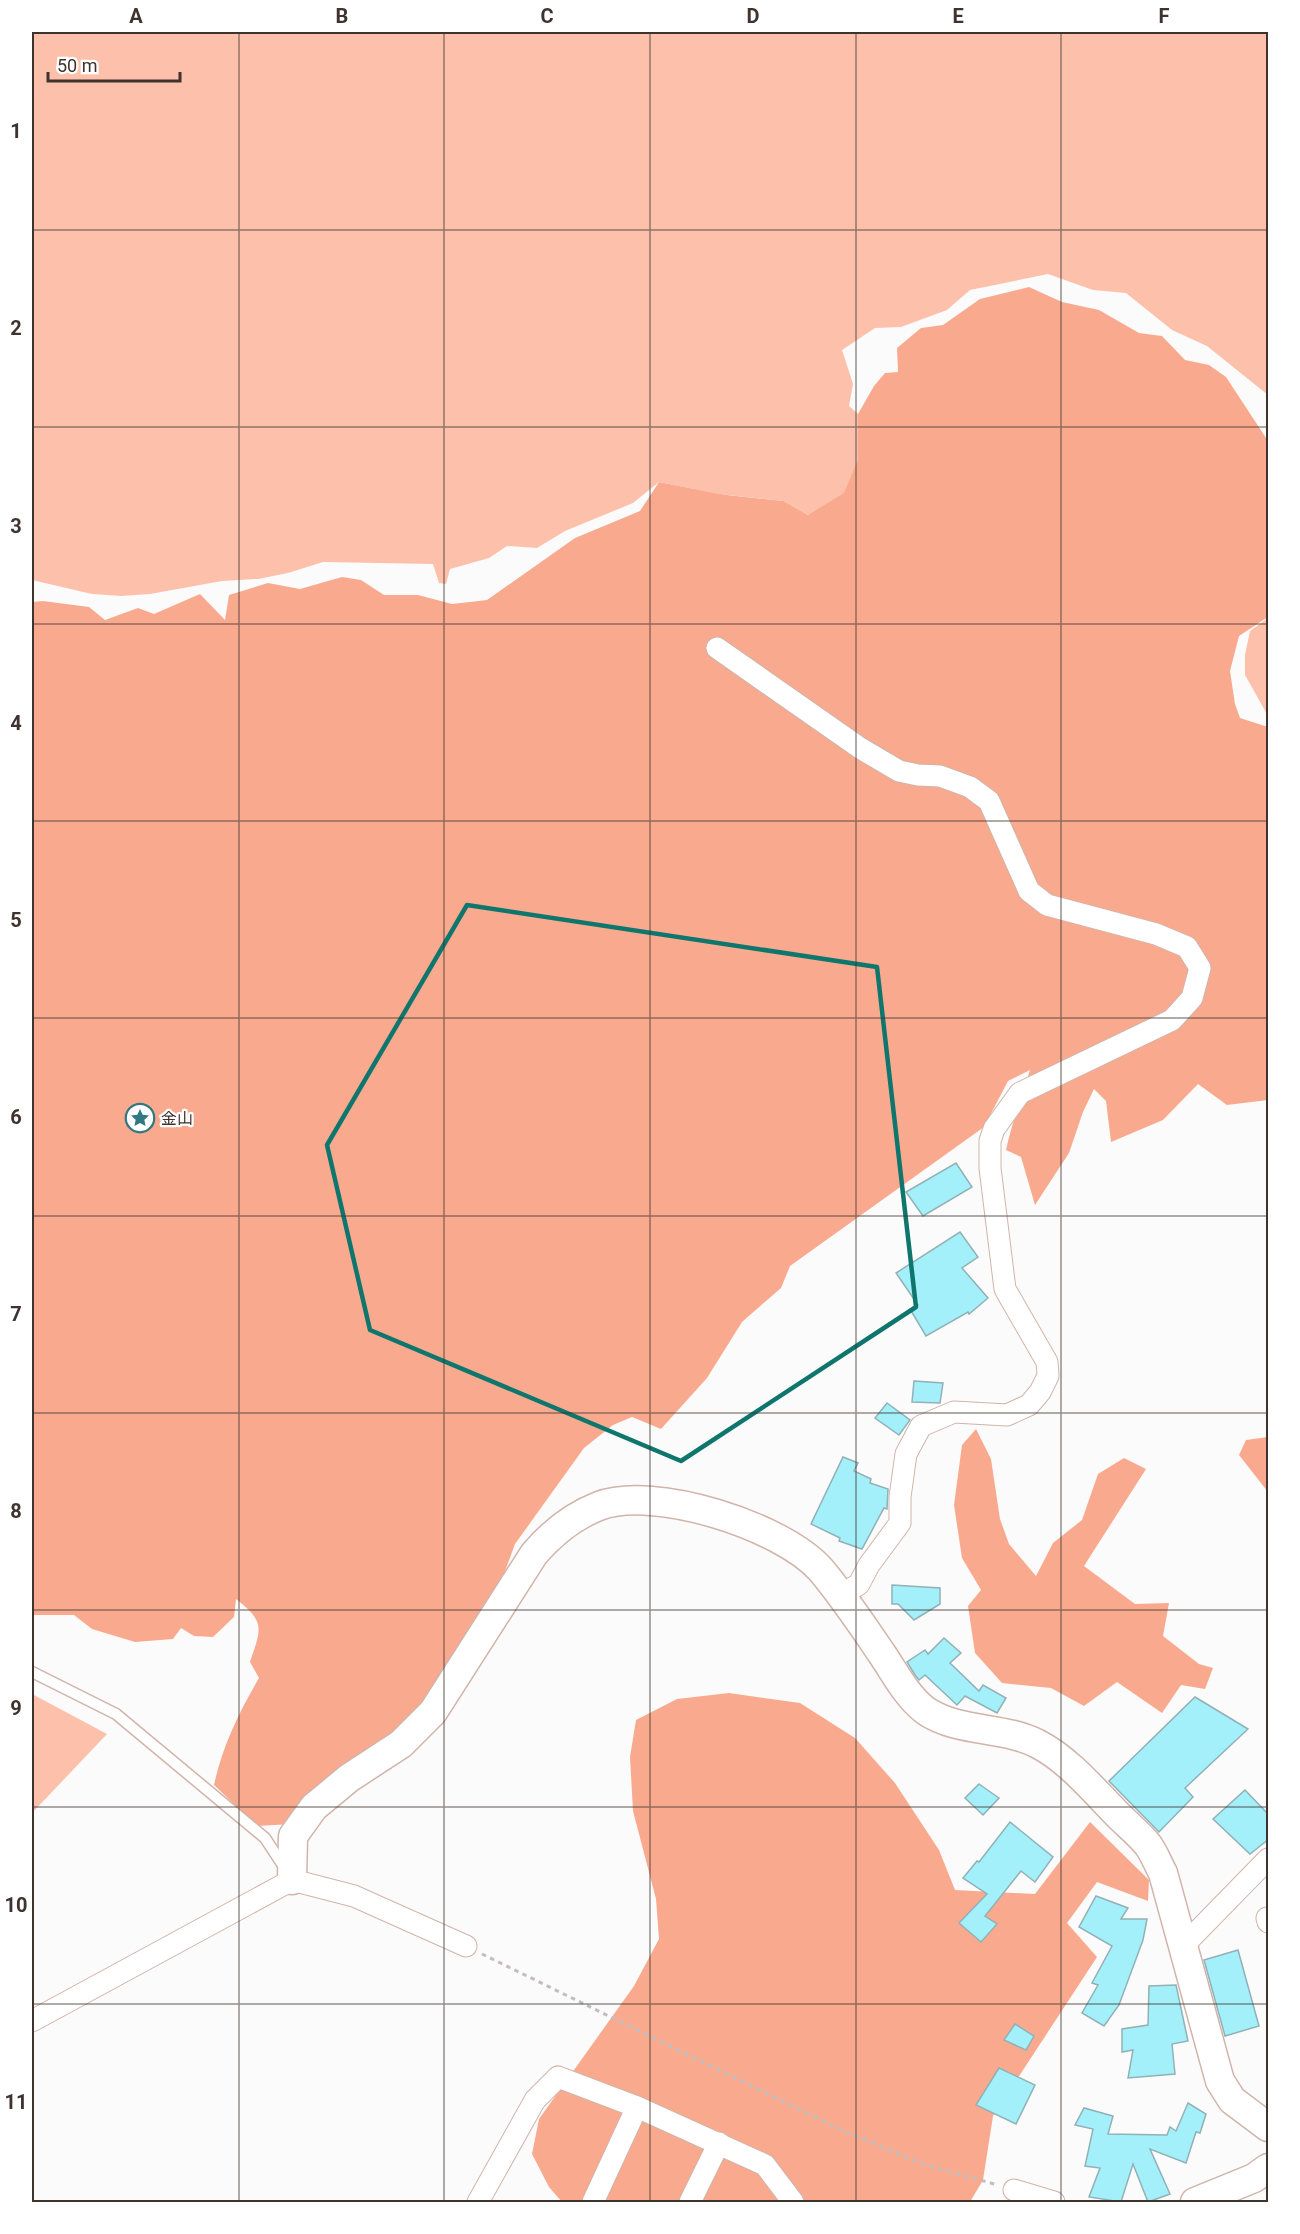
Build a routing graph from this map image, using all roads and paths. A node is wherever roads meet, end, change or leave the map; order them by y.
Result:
1 (717, 648) dead end
2 (840, 1596) junction
3 (32, 1672) edge
4 (1269, 1859) edge
5 (292, 1880) junction
6 (1184, 1945) junction
7 (466, 1946) joint
8 (32, 2021) edge
9 (637, 2106) junction
10 (1269, 2127) edge
11 (718, 2143) junction
12 (1269, 2168) edge
13 (1014, 2190) joint
14 (789, 2201) edge
15 (478, 2202) edge
16 (593, 2202) edge
17 (690, 2202) edge
18 (1054, 2202) edge
19 (1195, 2202) edge

1 - 2 street
2 - 5 street
2 - 6 street
3 - 5 lane
4 - 6 street
5 - 7 street
5 - 8 street
6 - 10 street
7 - 13 path
9 - 11 street
9 - 15 street
9 - 16 street
11 - 14 street
11 - 17 street
12 - 19 street
13 - 18 street

